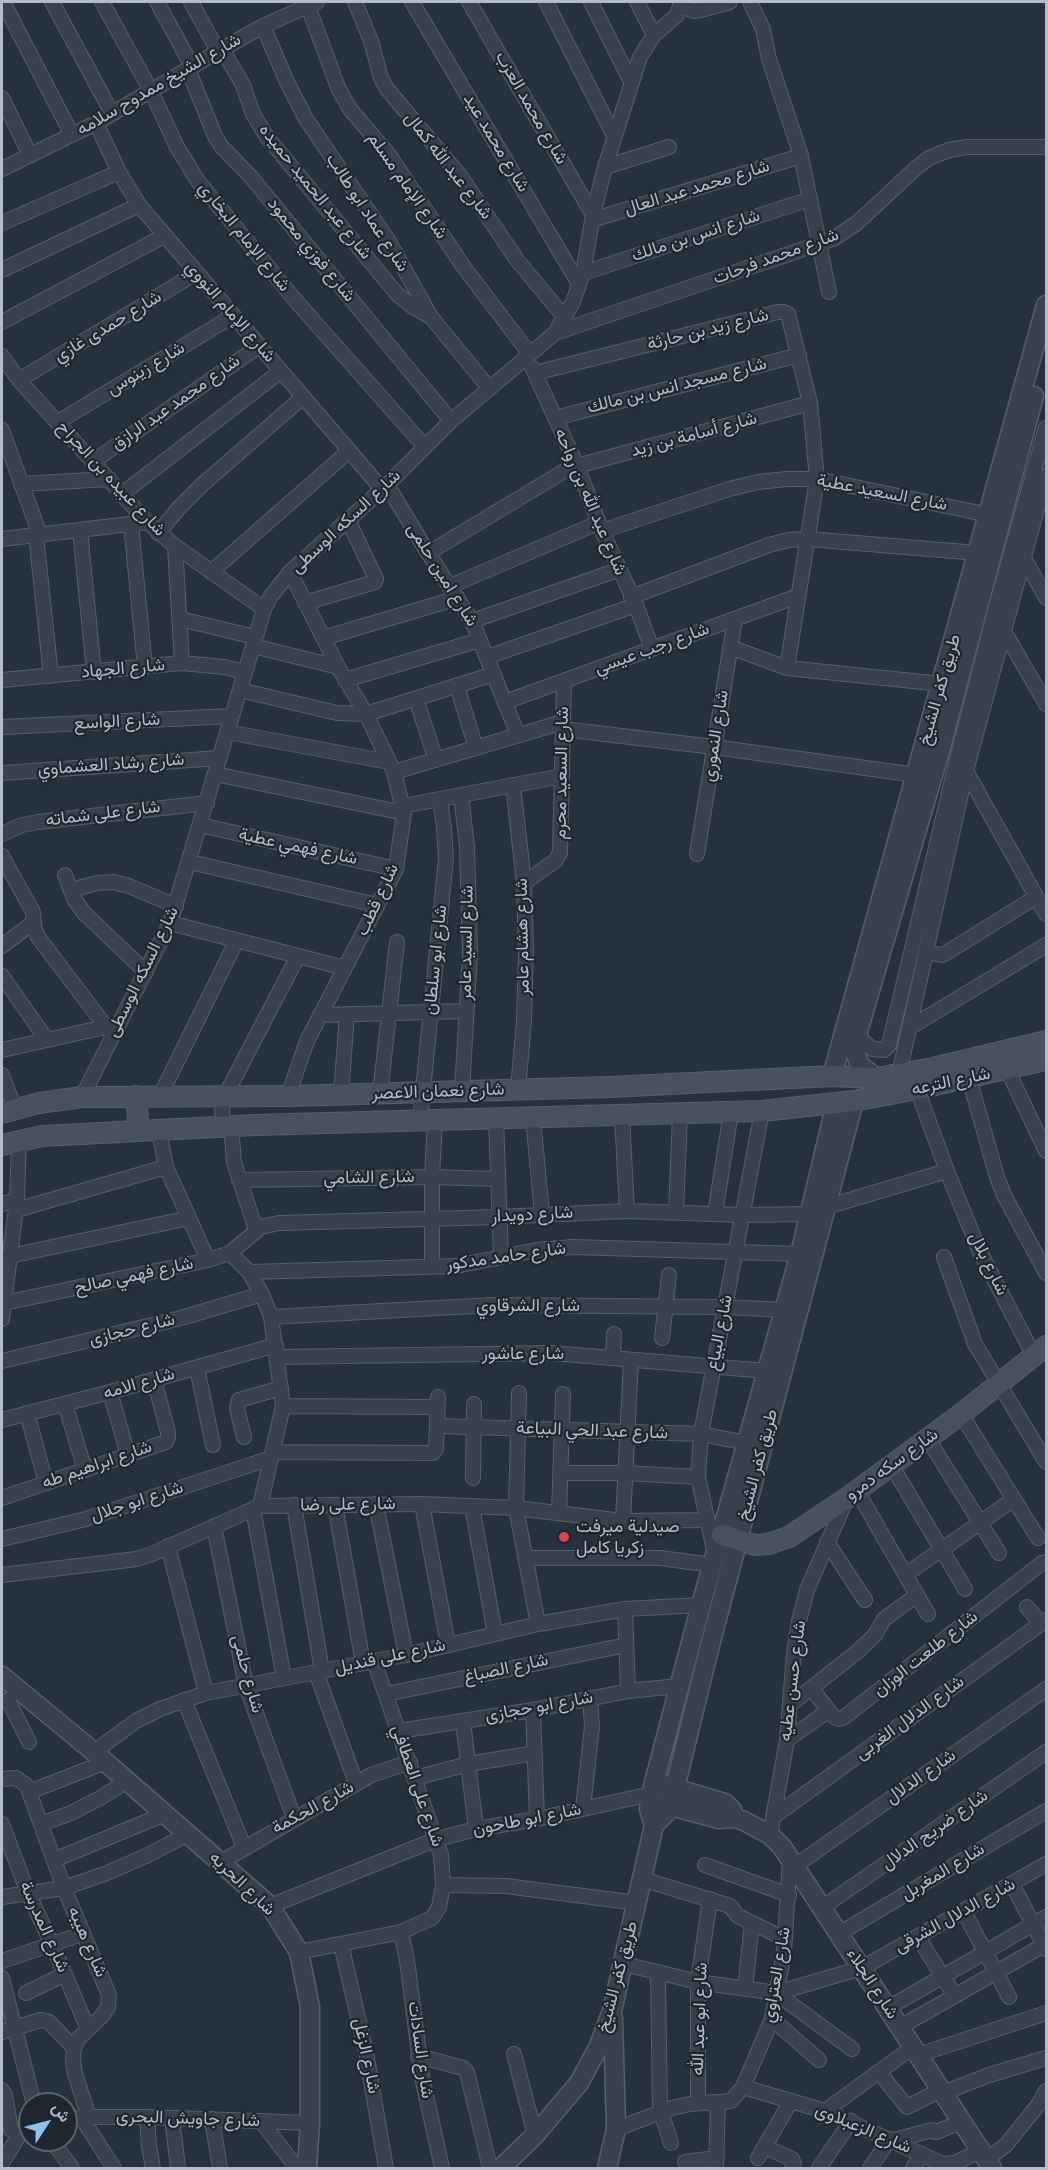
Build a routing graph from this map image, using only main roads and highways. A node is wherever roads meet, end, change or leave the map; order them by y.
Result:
1 (1041, 1052) edge
2 (876, 1078) joint
3 (610, 1087) junction
4 (136, 1096) junction
5 (255, 1096) junction
6 (39, 1102) junction
7 (845, 1102) joint
8 (12, 1110) edge
9 (616, 1116) junction
10 (255, 1125) junction
11 (139, 1131) junction
12 (42, 1136) junction
13 (14, 1142) edge
14 (1040, 1351) edge
15 (730, 1538) road end

1 - 2 main road, شارع الترعه
1 - 7 main road, شارع الترعه
2 - 3 main road, شارع نعمان الاعصر
3 - 5 main road, شارع نعمان الاعصر
3 - 9 main road
4 - 5 main road, شارع نعمان الاعصر
4 - 6 main road, شارع نعمان الاعصر
4 - 11 main road
5 - 10 main road
6 - 8 main road, شارع نعمان الاعصر
6 - 12 main road
7 - 9 main road, شارع نعمان الاعصر
8 - 13 main road
9 - 10 main road, شارع نعمان الاعصر
10 - 11 main road, شارع نعمان الاعصر
11 - 12 main road, شارع نعمان الاعصر
12 - 13 main road, شارع نعمان الاعصر
14 - 15 main road, شارع سكه دمرو

